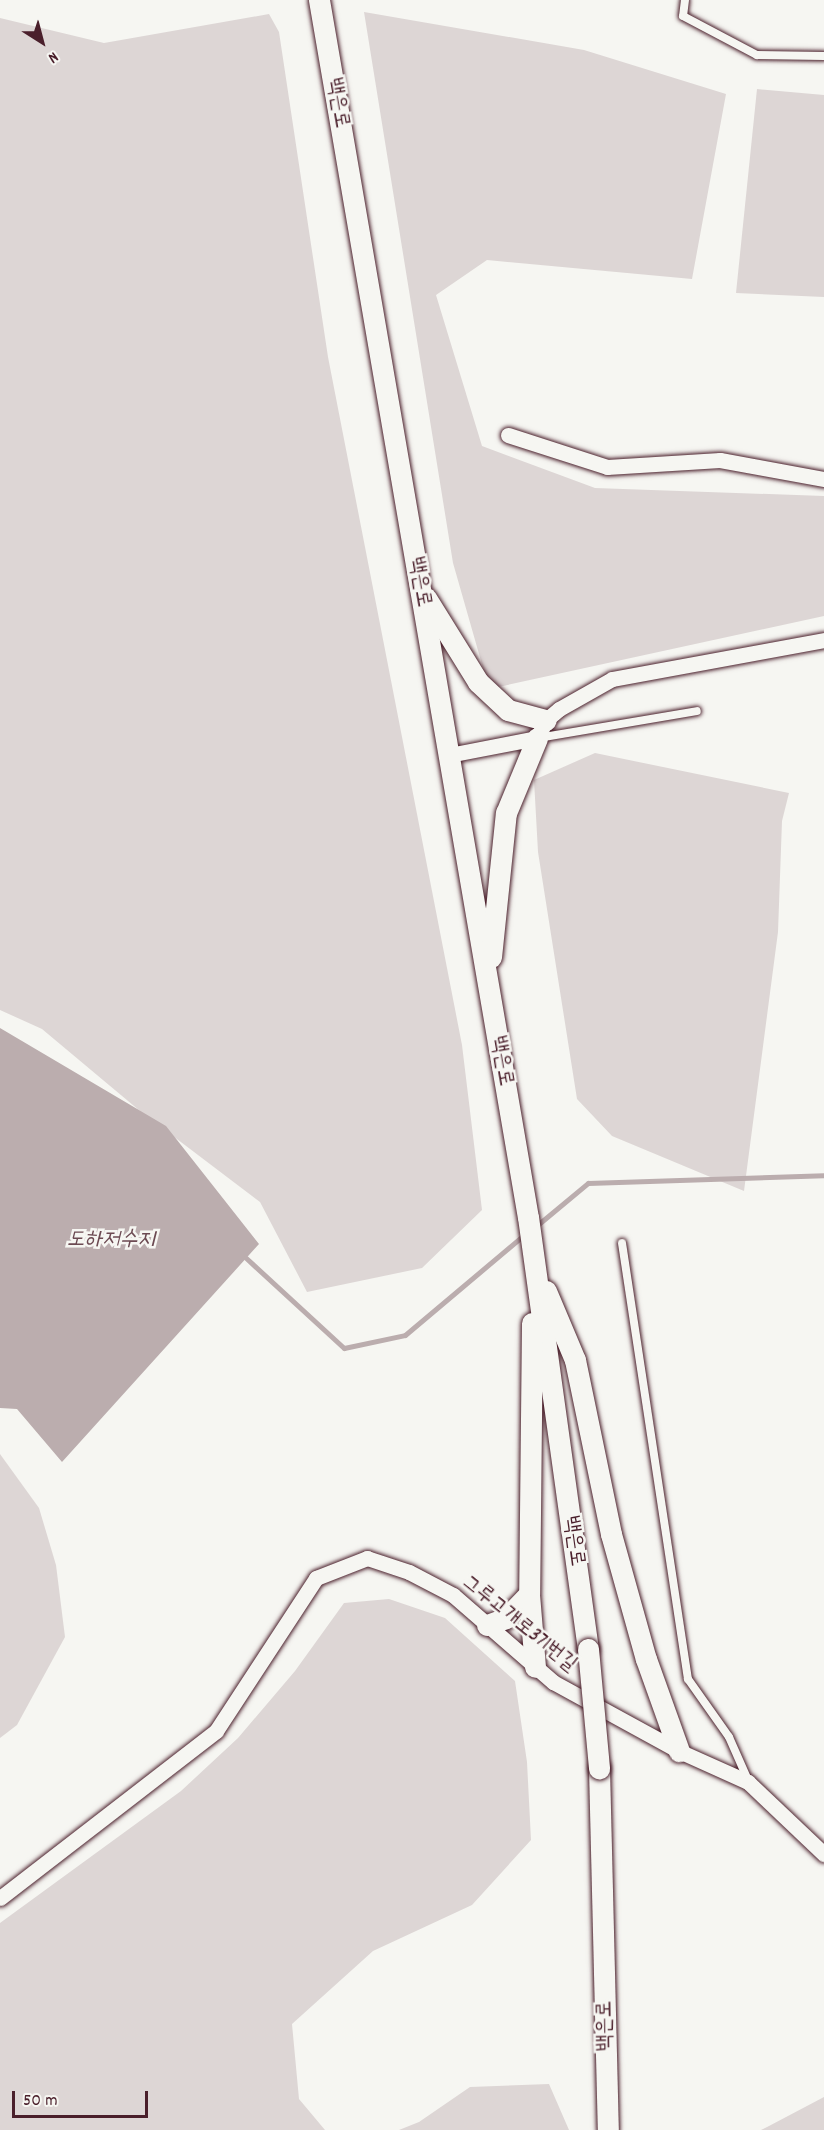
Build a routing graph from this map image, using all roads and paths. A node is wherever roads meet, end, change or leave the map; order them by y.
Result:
1 (319, 0) edge
2 (685, 0) edge
3 (824, 56) edge
4 (508, 435) dead end
5 (824, 479) edge
6 (420, 587) junction
7 (824, 640) edge
8 (697, 711) dead end
9 (542, 729) junction
10 (449, 755) junction
11 (488, 984) junction
12 (622, 1243) dead end
13 (533, 1254) junction
14 (529, 1594) junction
15 (487, 1625) junction
16 (536, 1667) junction
17 (678, 1751) junction
18 (748, 1782) junction
19 (824, 1854) edge
20 (0, 1898) edge
21 (608, 2130) edge

1 - 6 main road, 백은로
2 - 3 lane
4 - 5 street
6 - 9 main road
6 - 10 main road, 백은로
7 - 9 street
8 - 9 lane
9 - 10 street
9 - 11 main road
10 - 11 main road, 백은로
11 - 13 main road, 백은로
12 - 18 lane
13 - 14 main road
13 - 17 main road
13 - 21 main road, 백은로, bridge
14 - 15 main road
14 - 16 main road
15 - 16 street, 그루고개로371번길
15 - 20 street, 그루고개로371번길
16 - 17 street, 그루고개로371번길
17 - 18 street, 그루고개로371번길
18 - 19 street, 그루고개로371번길

